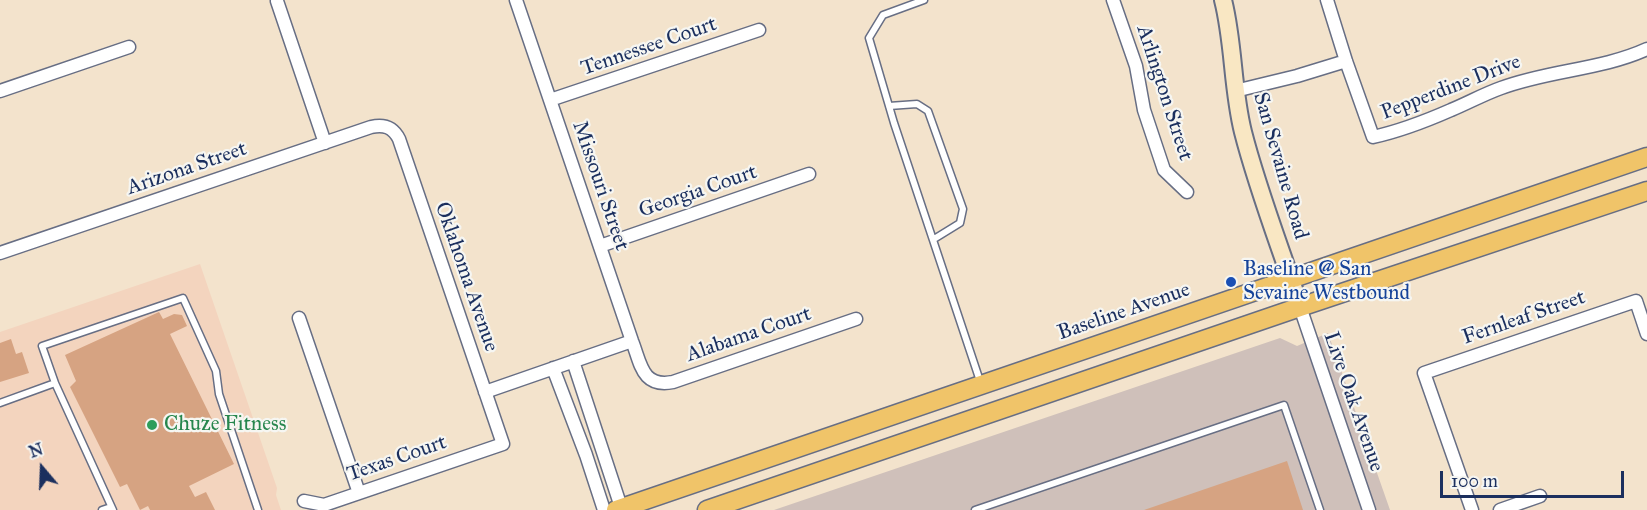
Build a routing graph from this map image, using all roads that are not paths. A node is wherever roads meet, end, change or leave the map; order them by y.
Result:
1 (516, 0) edge
2 (924, 0) edge
3 (1113, 0) edge
4 (1223, 0) edge
5 (1327, 0) edge
6 (277, 1) edge
7 (759, 30) dead end
8 (129, 47) dead end
9 (1647, 49) edge
10 (1346, 61) junction
11 (0, 91) edge
12 (1235, 91) junction
13 (550, 100) junction
14 (889, 106) junction
15 (388, 127) joint
16 (325, 143) junction
17 (1647, 157) edge
18 (809, 174) dead end
19 (1647, 191) edge
20 (1186, 192) dead end
21 (934, 239) junction
22 (600, 246) junction
23 (0, 253) edge
24 (1291, 279) junction
25 (1300, 307) junction
26 (299, 318) dead end
27 (856, 319) dead end
28 (1647, 334) edge
29 (632, 341) junction
30 (573, 361) junction
31 (553, 368) junction
32 (653, 382) joint
33 (55, 383) junction
34 (982, 385) junction
35 (485, 392) junction
36 (0, 403) edge
37 (503, 444) joint
38 (359, 493) junction
39 (1540, 496) dead end
40 (304, 501) dead end
41 (112, 508) edge
42 (102, 510) edge
43 (258, 510) edge
44 (616, 510) edge
45 (707, 510) edge
46 (975, 510) edge
47 (1320, 510) edge
48 (1369, 510) edge
49 (1472, 510) edge
50 (1500, 510) edge

1 - 13 street, Missouri Street
2 - 14 lane
3 - 20 street, Arlington Street
4 - 12 street, San Sevaine Road
5 - 10 street
6 - 16 street
7 - 13 street, Tennessee Court
8 - 11 street
9 - 10 street, Pepperdine Drive
10 - 12 street
12 - 24 street, San Sevaine Road
13 - 22 street, Missouri Street
14 - 21 lane
14 - 21 lane
15 - 16 street, Arizona Street
15 - 35 street, Oklahoma Avenue
16 - 23 street, Arizona Street
17 - 24 main road, Baseline Avenue
18 - 22 street, Georgia Court
19 - 25 main road
21 - 34 lane
22 - 29 street, Missouri Street
24 - 25 street, San Sevaine Road
24 - 34 main road, Baseline Avenue
25 - 45 main road
25 - 48 street, Live Oak Avenue
26 - 38 street
27 - 32 street, Alabama Court
28 - 49 street, Fernleaf Street
29 - 30 street
29 - 32 street, Missouri Street
30 - 31 street
30 - 44 street
31 - 35 street
31 - 44 street
33 - 36 lane
33 - 41 lane
33 - 43 lane
34 - 44 main road, Baseline Avenue
35 - 37 street, Oklahoma Avenue
37 - 38 street, Texas Court
38 - 40 street, Texas Court
39 - 50 street
41 - 42 lane
46 - 47 lane

